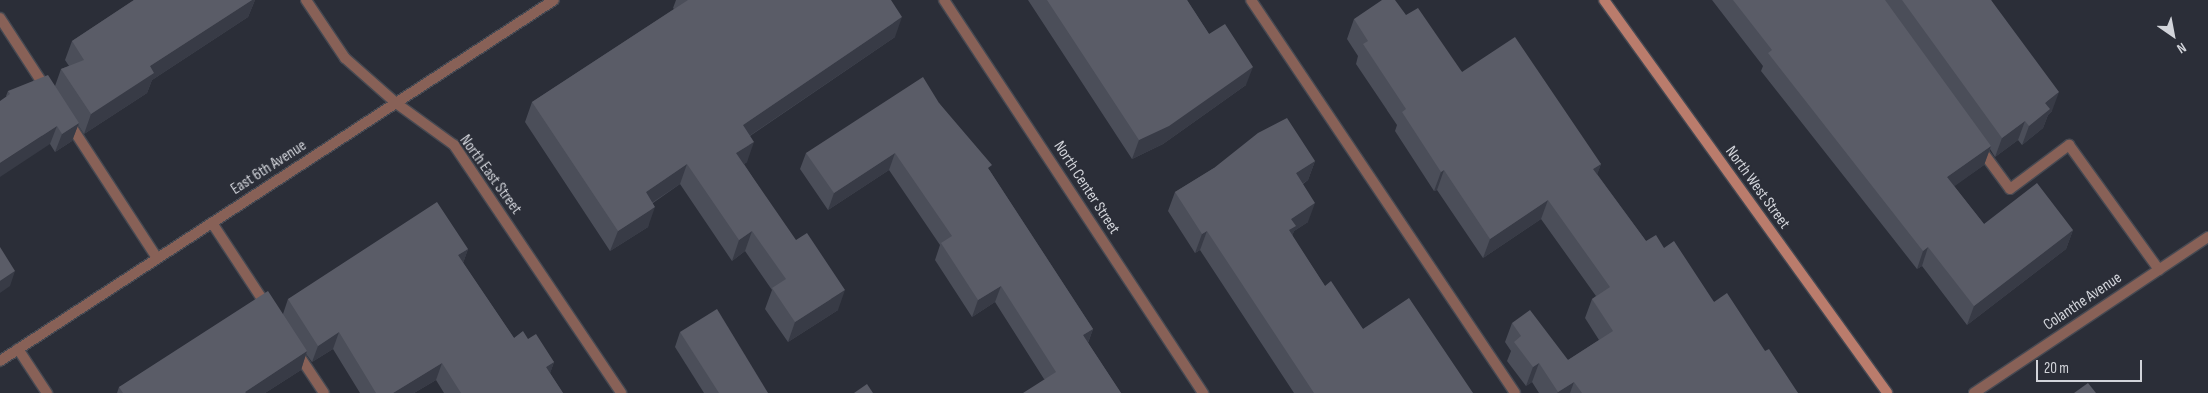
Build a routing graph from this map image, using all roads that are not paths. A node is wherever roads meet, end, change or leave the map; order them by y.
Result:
1 (306, 0) edge
2 (554, 0) edge
3 (944, 0) edge
4 (1250, 0) edge
5 (1604, 0) edge
6 (0, 18) edge
7 (396, 103) junction
8 (1970, 134) edge
9 (212, 223) junction
10 (2208, 237) edge
11 (157, 258) junction
12 (2159, 270) junction
13 (271, 312) edge
14 (292, 344) edge
15 (18, 350) junction
16 (0, 361) edge
17 (47, 393) edge
18 (324, 393) edge
19 (620, 393) edge
20 (1203, 393) edge
21 (1515, 393) edge
22 (1887, 393) edge
23 (1974, 393) edge

1 - 7 street, North East Street
2 - 7 street, East 6th Avenue
3 - 20 street, North Center Street
4 - 21 street
5 - 22 street, North West Street
6 - 11 street
7 - 9 street, East 6th Avenue
7 - 19 street, North East Street
8 - 12 street
9 - 11 street, East 6th Avenue
9 - 13 street
10 - 12 street, Colanthe Avenue
11 - 15 street, East 6th Avenue
12 - 23 street, Colanthe Avenue
14 - 18 street
15 - 16 street, East 6th Avenue
15 - 17 street

